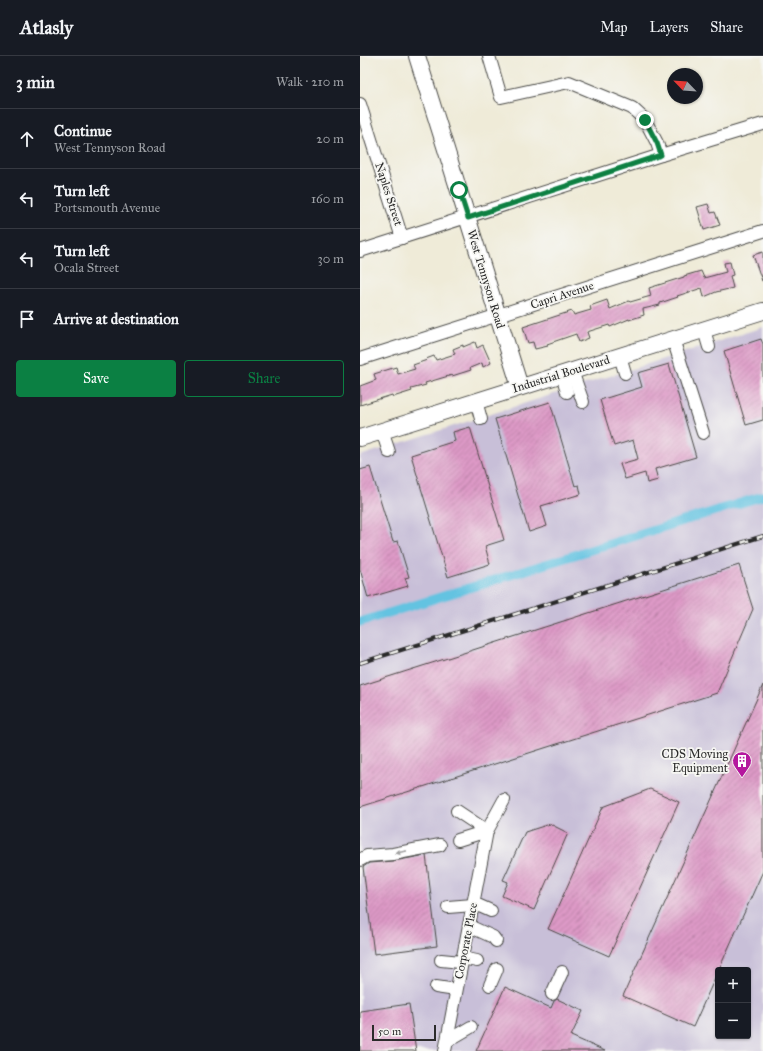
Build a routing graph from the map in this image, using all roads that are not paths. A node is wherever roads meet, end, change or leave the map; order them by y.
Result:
1 (417, 56) edge
2 (488, 56) edge
3 (360, 104) edge
4 (763, 124) edge
5 (661, 155) junction
6 (468, 218) junction
7 (763, 231) edge
8 (402, 238) junction
9 (360, 251) edge
10 (763, 311) edge
11 (498, 316) junction
12 (704, 330) junction
13 (673, 339) junction
14 (710, 347) dead end
15 (620, 356) junction
16 (360, 359) edge
17 (567, 372) junction
18 (625, 373) dead end
19 (520, 387) junction
20 (567, 392) dead end
21 (476, 401) junction
22 (583, 402) dead end
23 (481, 419) dead end
24 (382, 431) junction
25 (703, 433) dead end
26 (360, 438) edge
27 (388, 452) dead end
28 (504, 800) dead end
29 (457, 811) dead end
30 (487, 831) junction
31 (458, 840) dead end
32 (440, 845) dead end
33 (360, 860) edge
34 (473, 904) junction
35 (448, 907) dead end
36 (491, 911) dead end
37 (440, 960) dead end
38 (462, 960) junction
39 (477, 961) dead end
40 (497, 970) dead end
41 (562, 972) dead end
42 (490, 986) dead end
43 (436, 987) dead end
44 (456, 990) junction
45 (552, 994) dead end
46 (471, 1027) dead end
47 (446, 1046) edge

1 - 6 main road, West Tennyson Road
2 - 5 street
3 - 8 street, Naples Street
4 - 5 street
5 - 6 street
6 - 8 street
6 - 11 main road, West Tennyson Road
7 - 11 street, Capri Avenue
8 - 9 street
10 - 12 main road, Industrial Boulevard
11 - 16 street, Capri Avenue
11 - 19 main road, West Tennyson Road
12 - 13 main road, Industrial Boulevard
12 - 14 street
13 - 15 main road, Industrial Boulevard
13 - 25 street
15 - 17 main road, Industrial Boulevard
15 - 18 street
17 - 19 main road, Industrial Boulevard
17 - 20 street
17 - 22 street
19 - 21 main road, Industrial Boulevard
21 - 23 street
21 - 24 main road, Industrial Boulevard
24 - 26 main road, Industrial Boulevard
24 - 27 street
28 - 30 street, Corporate Place
29 - 30 street
30 - 31 street
30 - 34 street, Corporate Place
32 -> 33 street
34 - 35 street
34 - 36 street
34 - 38 street, Corporate Place
37 - 38 street
38 - 39 street
38 - 44 street, Corporate Place
40 - 42 street
41 - 45 street
43 - 44 street
44 - 47 street, Corporate Place
46 - 47 street

